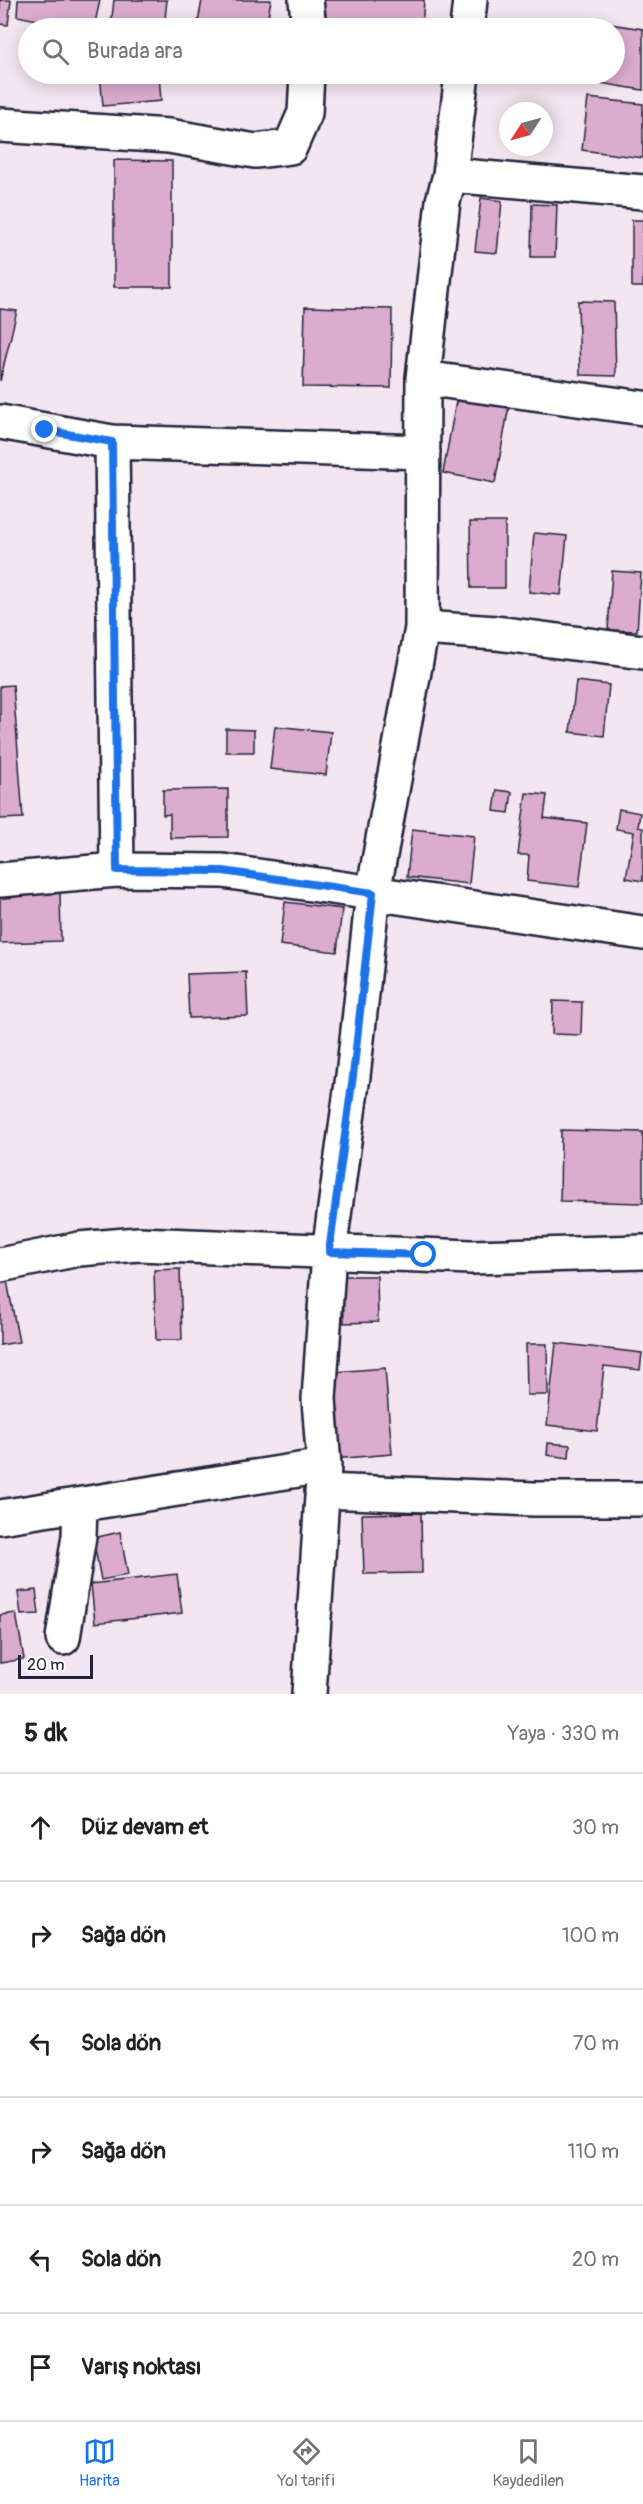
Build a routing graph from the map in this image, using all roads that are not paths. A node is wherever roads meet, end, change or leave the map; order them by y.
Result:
1 (306, 0) edge
2 (470, 0) edge
3 (308, 18) edge
4 (468, 18) edge
5 (306, 84) edge
6 (461, 84) edge
7 (0, 124) edge
8 (450, 175) junction
9 (643, 192) edge
10 (423, 378) junction
11 (643, 408) edge
12 (0, 422) edge
13 (112, 442) junction
14 (423, 452) junction
15 (422, 628) junction
16 (643, 652) edge
17 (117, 870) junction
18 (0, 880) edge
19 (373, 893) junction
20 (643, 933) edge
21 (329, 1252) junction
22 (643, 1252) edge
23 (0, 1265) edge
24 (323, 1479) junction
25 (643, 1499) edge
26 (80, 1504) junction
27 (0, 1517) edge
28 (63, 1638) dead end
29 (309, 1694) edge

1 - 3 street
2 - 4 street
5 - 7 street
6 - 8 street
8 - 9 street
8 - 10 street
10 - 11 street
10 - 14 street
12 - 13 street
13 - 14 street
13 - 17 street
14 - 15 street
15 - 16 street
15 - 19 street
17 - 18 street
17 - 19 street
19 - 20 street
19 - 21 street
21 - 22 street
21 - 23 street
21 - 24 street
24 - 25 street
24 - 26 street
24 - 29 street
26 - 27 street
26 - 28 street

